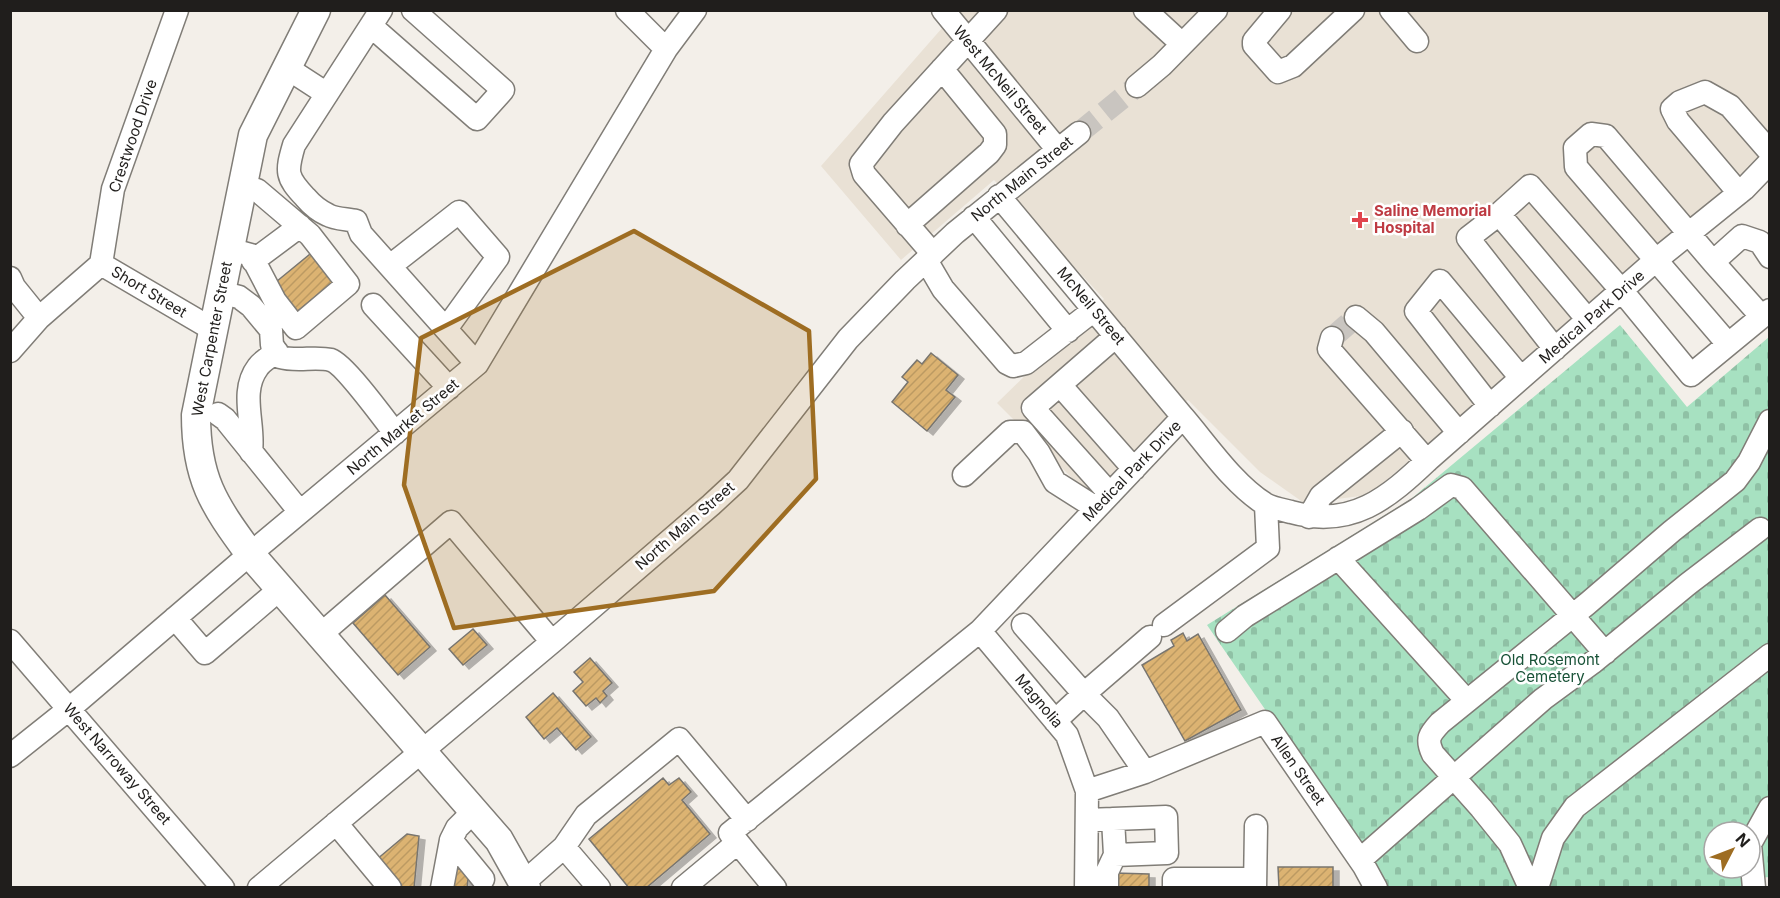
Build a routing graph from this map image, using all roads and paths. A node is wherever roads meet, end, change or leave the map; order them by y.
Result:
1 (177, 10) edge
2 (316, 10) edge
3 (413, 10) edge
4 (627, 10) edge
5 (695, 10) edge
6 (943, 10) edge
7 (996, 10) edge
8 (1145, 10) edge
9 (1216, 10) edge
10 (1280, 10) edge
11 (1353, 10) edge
12 (1391, 10) edge
13 (376, 18) edge
14 (968, 41) junction
15 (1418, 41) dead end
16 (1182, 44) junction
17 (666, 49) junction
18 (287, 68) junction
19 (942, 69) junction
20 (1137, 86) tunnel mouth
21 (327, 94) junction
22 (1079, 133) tunnel mouth
23 (1058, 150) junction
24 (1770, 152) edge
25 (1770, 162) edge
26 (242, 187) junction
27 (1739, 193) junction
28 (999, 196) junction
29 (1500, 214) junction
30 (975, 217) junction
31 (907, 225) junction
32 (300, 226) junction
33 (1688, 234) junction
34 (241, 255) junction
35 (929, 257) junction
36 (1770, 257) edge
37 (1656, 260) junction
38 (1713, 262) junction
39 (101, 264) junction
40 (390, 267) junction
41 (10, 278) edge
42 (1622, 291) junction
43 (219, 292) junction
44 (373, 305) dead end
45 (1094, 310) junction
46 (1766, 313) edge
47 (1356, 317) dead end
48 (39, 318) junction
49 (1588, 320) junction
50 (212, 329) junction
51 (446, 329) junction
52 (1068, 331) junction
53 (1116, 336) junction
54 (1332, 338) dead end
55 (1728, 344) junction
56 (1555, 349) junction
57 (10, 351) edge
58 (277, 351) junction
59 (477, 364) junction
60 (1521, 378) junction
61 (1060, 385) junction
62 (449, 388) junction
63 (1490, 406) junction
64 (250, 412) junction
65 (207, 414) junction
66 (1183, 417) junction
67 (1770, 421) edge
68 (1402, 431) junction
69 (395, 433) junction
70 (1459, 434) junction
71 (251, 452) junction
72 (1427, 461) junction
73 (1134, 469) junction
74 (964, 475) dead end
75 (1103, 501) junction
76 (1266, 505) junction
77 (300, 512) junction
78 (1309, 517) junction
79 (1760, 529) dead end
80 (250, 554) junction
81 (1338, 558) junction
82 (280, 589) junction
83 (1573, 616) junction
84 (175, 618) junction
85 (1023, 625) dead end
86 (980, 631) junction
87 (1227, 631) dead end
88 (320, 635) junction
89 (10, 641) edge
90 (552, 642) junction
91 (1605, 652) junction
92 (1770, 655) edge
93 (1084, 694) junction
94 (1467, 700) junction
95 (69, 709) junction
96 (1055, 721) junction
97 (422, 752) junction
98 (10, 756) edge
99 (1145, 772) junction
100 (1453, 777) junction
101 (1087, 791) junction
102 (1770, 808) edge
103 (474, 811) junction
104 (1113, 819) junction
105 (747, 820) junction
106 (1087, 820) junction
107 (336, 823) junction
108 (1256, 826) dead end
109 (451, 840) junction
110 (499, 840) junction
111 (737, 843) junction
112 (564, 847) junction
113 (1115, 855) junction
114 (1360, 860) junction
115 (483, 883) edge
116 (1205, 883) edge
117 (1255, 883) edge
118 (532, 884) edge
119 (223, 888) edge
120 (258, 888) edge
121 (390, 888) edge
122 (442, 888) edge
123 (599, 888) edge
124 (683, 888) edge
125 (775, 888) edge
126 (1086, 888) edge
127 (1107, 888) edge
128 (1174, 888) edge
129 (1376, 888) edge
130 (1530, 888) edge
131 (1537, 888) edge
132 (1754, 888) edge

1 - 39 street, Crestwood Drive
2 - 18 main road, West Carpenter Street
3 - 13 street
4 - 17 street
5 - 17 street, North Market Street
6 - 14 street, West McNeil Street
7 - 14 street
8 - 16 street
9 - 16 street
10 - 11 street
12 - 15 street
13 - 21 street
14 - 19 street
14 - 23 street, West McNeil Street
16 - 20 street
17 - 59 street, North Market Street
18 - 21 street
18 - 26 main road, West Carpenter Street
19 - 31 street
19 - 31 street
21 - 40 street
22 - 23 street, North Main Street
23 - 28 street, North Main Street
24 - 27 street
25 - 27 street, Medical Park Drive
26 - 32 street
26 - 34 main road, West Carpenter Street
27 - 33 street, Medical Park Drive
28 - 30 street, North Main Street
28 - 45 street, McNeil Street
29 - 42 street
29 - 49 street
29 - 56 street
30 - 35 street, North Main Street
30 - 52 street
31 - 35 street
32 - 34 street
32 - 34 street
33 - 37 street, Medical Park Drive
33 - 37 street
33 - 38 street
34 - 43 main road, West Carpenter Street
35 - 52 street
35 - 90 street, North Main Street
36 - 38 street
37 - 42 street, Medical Park Drive
37 - 55 street
38 - 46 street
39 - 48 street, Short Street
39 - 50 street, Short Street
40 - 51 street
40 - 51 street
41 - 48 street
42 - 49 street, Medical Park Drive
42 - 55 street
43 - 50 main road, West Carpenter Street
43 - 58 street
44 - 62 street
45 - 52 street
45 - 53 street, McNeil Street
46 - 55 street
47 - 70 street
48 - 57 street, Short Street
49 - 56 street, Medical Park Drive
50 - 65 main road, West Carpenter Street
51 - 59 street
53 - 61 street
53 - 66 street, McNeil Street
54 - 68 street
56 - 60 street, Medical Park Drive
58 - 64 street
58 - 69 street
59 - 62 street, North Market Street
60 - 63 street, Medical Park Drive
60 - 63 street
61 - 73 street
61 - 75 street
62 - 69 street, North Market Street
63 - 70 street, Medical Park Drive
64 - 65 street
64 - 71 street
65 - 71 street
65 - 80 main road, West Carpenter Street
66 - 73 street, Medical Park Drive
66 - 76 street, Medical Park Drive
67 - 83 street
68 - 72 street
68 - 78 street
69 - 77 street, North Market Street
70 - 72 street, Medical Park Drive
71 - 77 street
72 - 78 street, Medical Park Drive
73 - 75 street, Medical Park Drive
74 - 75 street
75 - 86 street, Medical Park Drive
76 - 78 street, Medical Park Drive
76 - 93 street
77 - 80 street, North Market Street
79 - 91 street
80 - 82 main road, West Carpenter Street
80 - 84 street, North Market Street
81 - 83 street
81 - 87 street
81 - 94 street
82 - 84 street
82 - 88 main road, West Carpenter Street
83 - 91 street
83 - 94 street
84 - 95 street, North Market Street
85 - 93 street
86 - 96 street, Magnolia
86 - 105 street, Medical Park Drive
88 - 90 street
88 - 97 main road, West Carpenter Street
89 - 95 street, West Narroway Street
90 - 97 street, North Main Street
91 - 100 street
92 - 131 street
93 - 96 street
93 - 99 street
94 - 100 street
95 - 98 street, North Market Street
95 - 119 street, West Narroway Street
96 - 101 street, Magnolia
97 - 103 main road, West Carpenter Street
97 - 107 street, North Main Street
99 - 101 street, Allen Street
99 - 114 street, Allen Street
100 - 114 street
100 - 130 street
101 - 106 street, Magnolia
102 - 132 street
103 - 109 street
103 - 110 main road, West Carpenter Street
104 - 106 street
104 - 113 street
104 - 113 street
105 - 111 street, Medical Park Drive
105 - 112 street
106 - 126 street, Magnolia
107 - 120 street, North Main Street
107 - 121 street
108 - 117 street
109 - 115 street
109 - 122 street
110 - 115 street
110 - 118 main road, West Carpenter Street
111 - 124 street
111 - 125 street
112 - 118 street
112 - 123 street
113 - 127 street
114 - 129 street, Allen Street
116 - 117 street
116 - 128 street

